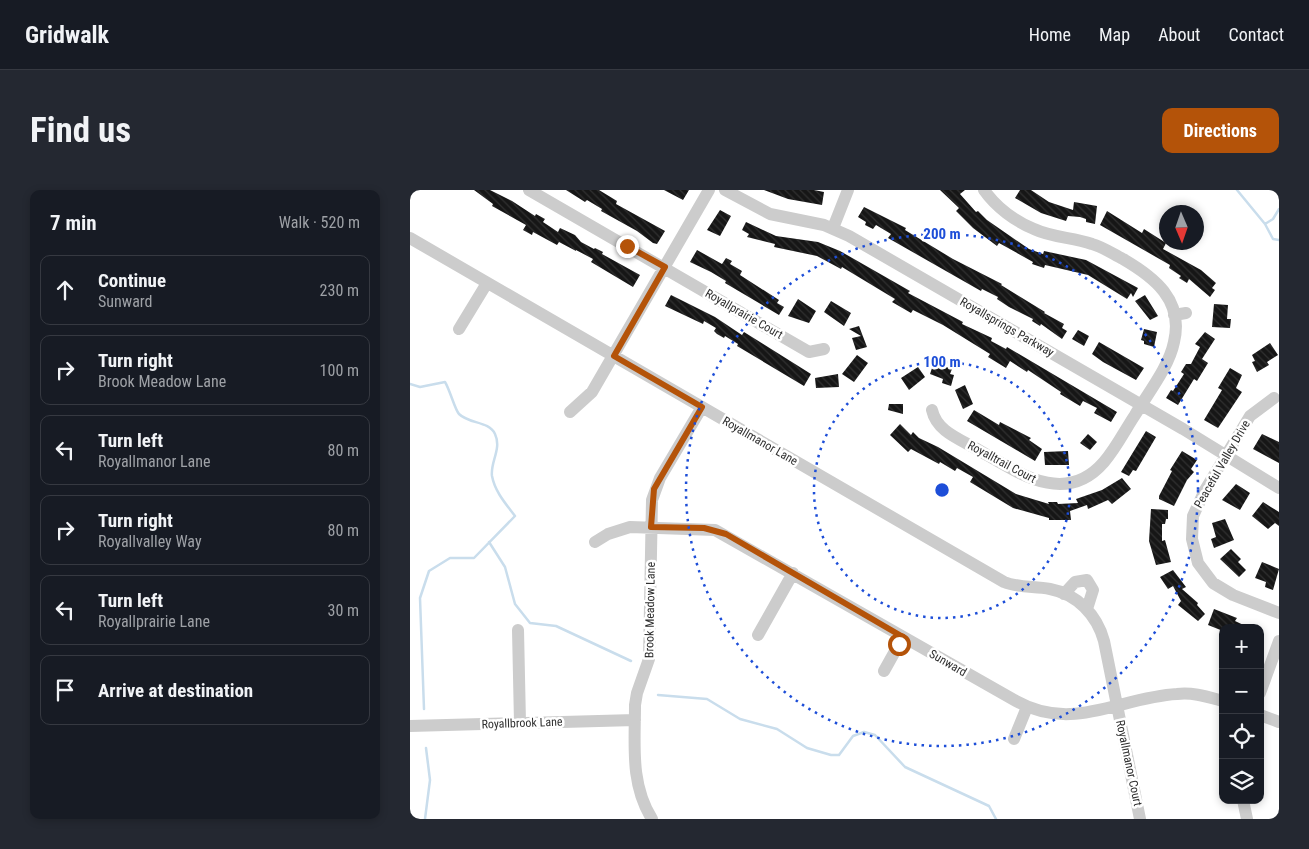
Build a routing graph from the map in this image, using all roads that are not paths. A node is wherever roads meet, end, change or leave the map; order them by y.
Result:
1 (529, 190) edge
2 (709, 190) edge
3 (725, 190) edge
4 (848, 190) edge
5 (984, 190) edge
6 (833, 228) junction
7 (410, 238) edge
8 (665, 267) junction
9 (487, 283) junction
10 (459, 329) dead end
11 (824, 349) dead end
12 (614, 356) junction
13 (1274, 398) dead end
14 (1141, 405) junction
15 (702, 407) junction
16 (932, 410) dead end
17 (570, 412) dead end
18 (1226, 456) junction
19 (1279, 488) edge
20 (651, 527) junction
21 (595, 542) dead end
22 (793, 573) junction
23 (1064, 594) junction
24 (1087, 608) junction
25 (1279, 613) edge
26 (518, 630) dead end
27 (758, 635) dead end
28 (903, 637) junction
29 (1279, 641) edge
30 (884, 671) dead end
31 (1264, 682) edge
32 (1219, 700) edge
33 (1117, 706) junction
34 (1027, 707) junction
35 (1264, 716) edge
36 (635, 720) junction
37 (1279, 722) edge
38 (520, 723) junction
39 (410, 726) edge
40 (1014, 738) dead end
41 (1244, 804) edge
42 (652, 819) edge
43 (1140, 819) edge
44 (1247, 819) edge

1 - 8 street, Royallprairie Court
2 - 8 street
3 - 6 street, Royallsprings Parkway
4 - 6 street
5 - 14 street, Royalltrail Court
6 - 14 street, Royallsprings Parkway
7 - 9 street, Royallmanor Lane
8 - 11 street, Royallprairie Court
8 - 12 street
9 - 10 street
9 - 12 street, Royallmanor Lane
12 - 15 street, Royallmanor Lane
12 - 17 street
13 - 18 street, Peaceful Valley Drive
14 - 16 street, Royalltrail Court
14 - 18 street, Royallsprings Parkway
15 - 20 street, Brook Meadow Lane
15 - 23 street, Royallmanor Lane
18 - 19 street, Royallsprings Parkway
18 - 25 street, Peaceful Valley Drive
20 - 21 street, Sunward
20 - 22 street, Sunward
20 - 36 street, Brook Meadow Lane
22 - 27 street
22 - 28 street, Sunward
23 - 24 street, Royallmanor Lane
23 - 24 street
24 - 33 street, Royallmanor Lane
26 - 38 street
28 - 30 street
28 - 34 street, Sunward
29 - 31 street
32 - 33 street, Sunward
33 - 34 street, Sunward
33 - 43 street, Royallmanor Court
34 - 40 street
35 - 37 street
36 - 38 street, Royallbrook Lane
36 - 42 street, Brook Meadow Lane
38 - 39 street, Royallbrook Lane
41 - 44 street

